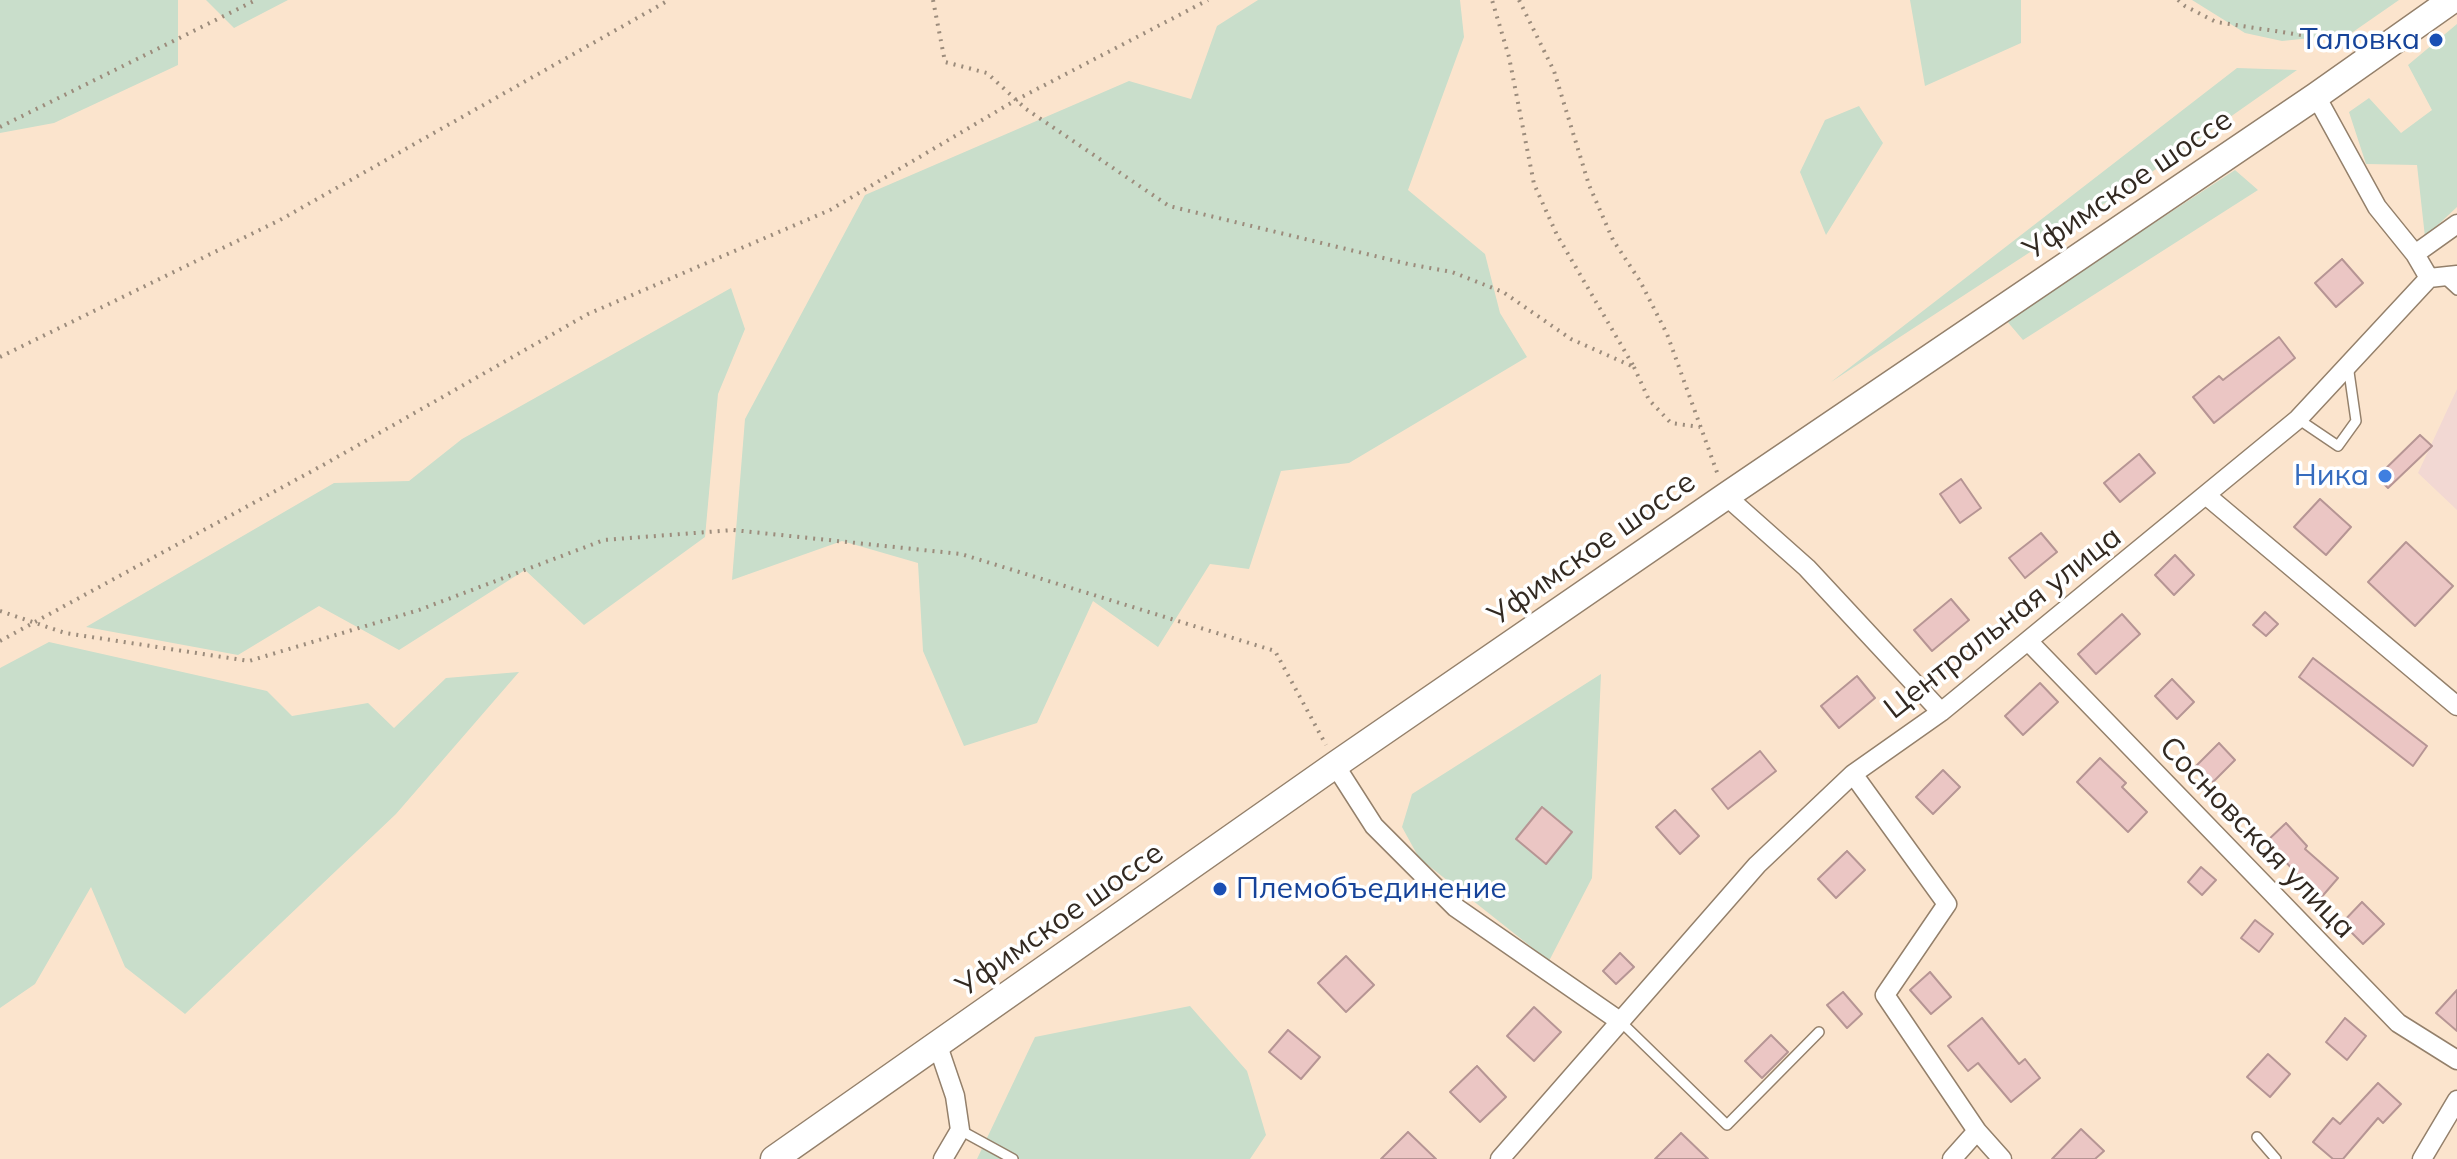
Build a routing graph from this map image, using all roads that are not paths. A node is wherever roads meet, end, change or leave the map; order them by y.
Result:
1 (2452, 0) edge
2 (2316, 96) junction
3 (2457, 224) edge
4 (2415, 254) junction
5 (2443, 276) edge
6 (2457, 290) edge
7 (2348, 365) junction
8 (2298, 419) junction
9 (1726, 496) junction
10 (2207, 496) junction
11 (2028, 641) junction
12 (2457, 706) edge
13 (1941, 712) junction
14 (1335, 765) junction
15 (1853, 774) junction
16 (1621, 1022) junction
17 (1819, 1032) dead end
18 (938, 1046) junction
19 (2457, 1060) edge
20 (2457, 1100) edge
21 (960, 1130) junction
22 (1977, 1131) junction
23 (2257, 1137) dead end
24 (774, 1159) edge
25 (943, 1159) edge
26 (1013, 1159) edge
27 (1500, 1159) edge
28 (1952, 1159) edge
29 (2002, 1159) edge
30 (2276, 1159) edge
31 (2422, 1159) edge

1 - 2 main road, Уфимское шоссе
2 - 4 street
2 - 9 main road, Уфимское шоссе
3 - 4 street
4 - 5 street
5 - 6 lane
5 - 7 street, Центральная улица
7 - 8 street, Центральная улица
7 - 8 lane
8 - 10 street, Центральная улица
9 - 13 street
9 - 14 main road, Уфимское шоссе
10 - 11 street, Центральная улица
10 - 12 street
11 - 13 street, Центральная улица
11 - 19 street, Сосновская улица
13 - 15 street, Центральная улица
14 - 16 street
14 - 18 main road, Уфимское шоссе
15 - 16 street, Центральная улица
15 - 22 street
16 - 17 lane
16 - 27 street, Центральная улица
18 - 21 street
18 - 24 main road, Уфимское шоссе
20 - 31 street
21 - 25 street
21 - 26 lane
22 - 28 street
22 - 29 street
23 - 30 lane

